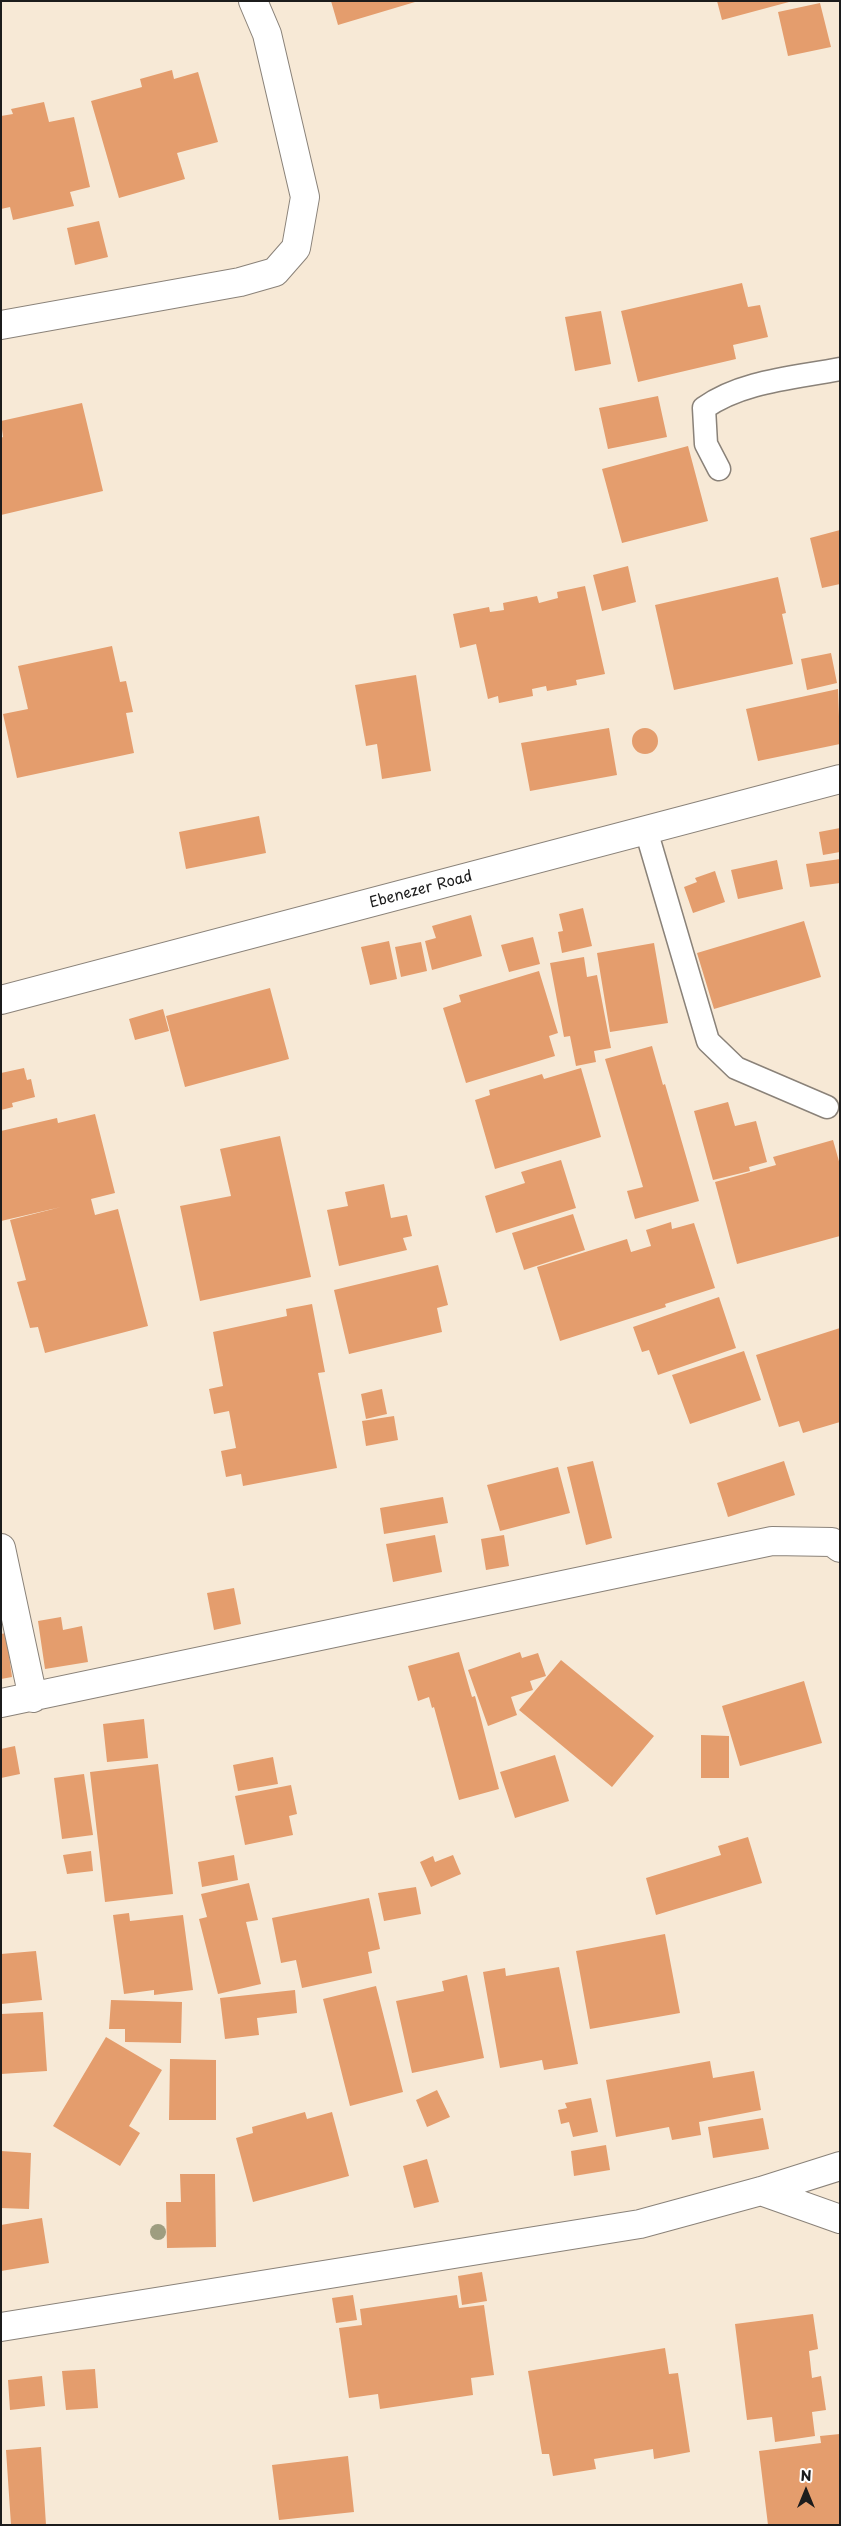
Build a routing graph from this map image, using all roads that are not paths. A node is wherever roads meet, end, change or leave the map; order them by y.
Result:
1 (253, 1) edge
2 (1, 325) edge
3 (840, 369) edge
4 (719, 469) dead end
5 (840, 780) edge
6 (646, 830) junction
7 (1, 1000) edge
8 (828, 1107) dead end
9 (1, 1548) edge
10 (840, 1548) edge
11 (33, 1698) junction
12 (1, 1703) edge
13 (840, 2166) edge
14 (762, 2191) junction
15 (840, 2219) edge
16 (1, 2327) edge

1 - 2 street
3 - 4 lane
5 - 6 street, Ebenezer Road
6 - 7 street, Ebenezer Road
6 - 8 lane
9 - 11 street
10 - 11 street
11 - 12 street
13 - 14 street
14 - 15 street
14 - 16 street

